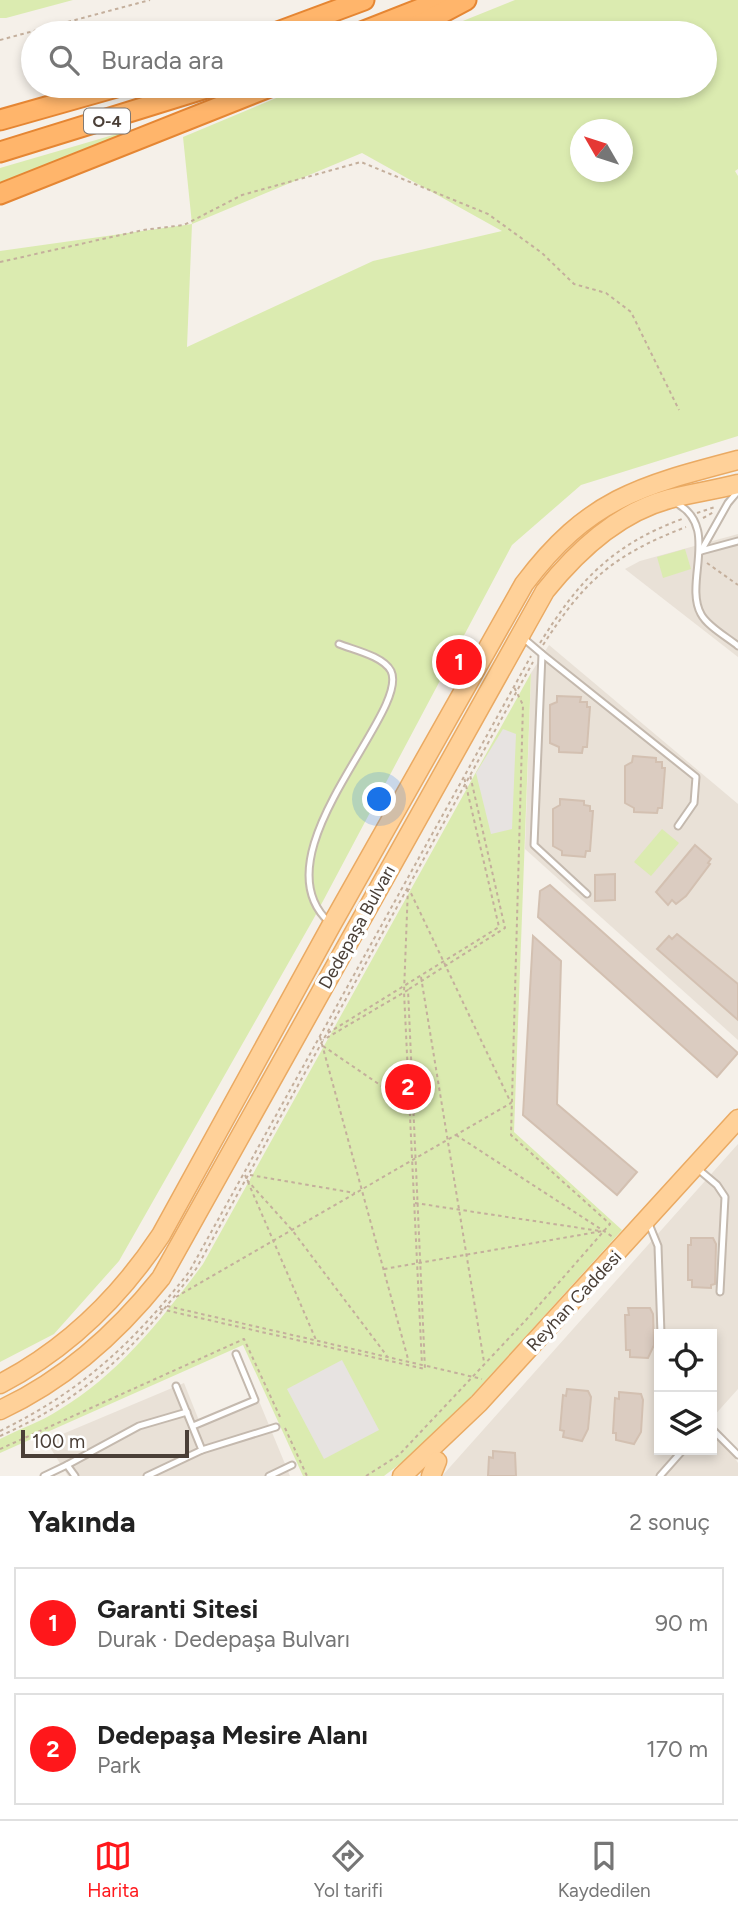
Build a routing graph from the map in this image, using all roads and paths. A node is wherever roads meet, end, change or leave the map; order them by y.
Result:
1 (150, 0) edge
2 (364, 0) edge
3 (443, 0) edge
4 (466, 0) edge
5 (71, 21) edge
6 (307, 21) edge
7 (390, 21) edge
8 (427, 21) edge
9 (21, 34) edge
10 (0, 40) edge
11 (78, 98) edge
12 (174, 98) edge
13 (242, 98) edge
14 (0, 120) edge
15 (0, 152) edge
16 (0, 194) edge
17 (0, 262) edge
18 (679, 410) dead end
19 (738, 460) edge
20 (738, 484) edge
21 (738, 491) edge
22 (668, 499) junction
23 (726, 506) junction
24 (690, 516) junction
25 (694, 523) junction
26 (738, 541) edge
27 (701, 551) junction
28 (701, 559) junction
29 (738, 584) edge
30 (519, 635) junction
31 (339, 644) dead end
32 (738, 646) edge
33 (539, 651) junction
34 (514, 687) junction
35 (516, 691) junction
36 (470, 774) junction
37 (464, 776) junction
38 (466, 781) junction
39 (678, 826) dead end
40 (406, 883) junction
41 (408, 886) junction
42 (587, 894) dead end
43 (332, 924) junction
44 (445, 960) junction
45 (447, 965) junction
46 (420, 976) junction
47 (421, 981) junction
48 (404, 986) junction
49 (408, 990) junction
50 (404, 992) junction
51 (326, 1034) junction
52 (321, 1042) junction
53 (512, 1103) junction
54 (409, 1104) junction
55 (738, 1119) edge
56 (456, 1135) junction
57 (738, 1136) edge
58 (448, 1140) junction
59 (418, 1157) junction
60 (412, 1160) junction
61 (700, 1170) junction
62 (244, 1174) junction
63 (249, 1175) junction
64 (247, 1180) junction
65 (360, 1191) junction
66 (356, 1193) junction
67 (414, 1203) junction
68 (420, 1204) junction
69 (460, 1209) junction
70 (650, 1226) junction
71 (292, 1230) junction
72 (604, 1231) junction
73 (274, 1240) junction
74 (625, 1245) junction
75 (467, 1255) junction
76 (417, 1263) junction
77 (422, 1263) junction
78 (382, 1269) junction
79 (720, 1292) dead end
80 (173, 1299) junction
81 (152, 1304) junction
82 (163, 1305) junction
83 (167, 1306) junction
84 (164, 1310) junction
85 (661, 1329) edge
86 (316, 1340) junction
87 (236, 1354) dead end
88 (387, 1357) junction
89 (409, 1362) junction
90 (485, 1363) junction
91 (424, 1365) junction
92 (472, 1376) junction
93 (499, 1383) junction
94 (0, 1384) edge
95 (176, 1385) dead end
96 (0, 1410) edge
97 (187, 1412) junction
98 (192, 1426) junction
99 (276, 1427) dead end
100 (0, 1431) edge
101 (717, 1434) edge
102 (0, 1436) edge
103 (202, 1450) junction
104 (738, 1454) edge
105 (679, 1455) edge
106 (67, 1465) junction
107 (292, 1465) dead end
108 (434, 1468) edge
109 (44, 1476) edge
110 (75, 1476) edge
111 (147, 1476) edge
112 (269, 1476) edge
113 (366, 1476) edge
114 (402, 1476) edge
115 (421, 1476) edge
116 (660, 1476) edge

1 - 5 path
2 - 6 highway
3 - 7 highway
4 - 8 highway
9 - 10 path
11 - 14 highway, O-4
12 - 15 highway, O-4
13 - 16 highway
17 - 18 path
19 - 43 main road, Dedepaşa Bulvarı
20 - 22 main road, Dedepaşa Bulvarı
21 - 23 lane
22 - 24 lane
22 - 30 main road, Dedepaşa Bulvarı
23 - 24 path
23 - 25 path
23 - 27 lane
24 - 25 lane
24 - 33 path
25 - 27 lane
25 - 33 path
26 - 27 lane
27 - 28 lane
28 - 29 path
28 - 32 lane
30 - 33 lane
30 - 81 main road, Dedepaşa Bulvarı
31 - 43 lane
33 - 34 path
33 - 35 path
33 - 39 lane
33 - 42 lane
34 - 35 path
34 - 37 path
35 - 36 path
35 - 53 path
36 - 38 path
36 - 45 path
37 - 38 path
37 - 40 path
38 - 41 path
38 - 44 path
40 - 41 path
40 - 52 path
41 - 44 path
41 - 48 path
41 - 51 path
43 - 94 main road, Dedepaşa Bulvarı
44 - 45 path
44 - 46 path
45 - 47 path
45 - 53 path
46 - 47 path
46 - 48 path
47 - 49 path
47 - 58 path
48 - 50 path
48 - 51 path
49 - 50 path
49 - 59 path
50 - 52 path
50 - 54 path
51 - 52 path
52 - 54 path
52 - 62 path
52 - 63 path
52 - 65 path
53 - 56 path
53 - 72 path
54 - 60 path
55 - 61 main road, Reyhan Caddesi
56 - 58 path
56 - 72 path
57 - 61 main road, Reyhan Caddesi
58 - 59 path
58 - 69 path
59 - 60 path
59 - 68 path
60 - 65 path
60 - 67 path
61 - 70 main road, Reyhan Caddesi
61 - 79 lane
62 - 63 path
62 - 64 path
62 - 82 path
63 - 64 path
63 - 66 path
64 - 71 path
64 - 73 path
64 - 80 path
65 - 66 path
65 - 78 path
66 - 71 path
67 - 68 path
67 - 76 path
68 - 69 path
68 - 77 path
69 - 72 path
69 - 75 path
70 - 74 main road, Reyhan Caddesi
70 - 85 lane
70 - 108 main road, Reyhan Caddesi
71 - 73 path
71 - 88 path
72 - 74 path
72 - 75 path
72 - 90 path
73 - 80 path
73 - 86 path
74 - 93 main road, Reyhan Caddesi
75 - 77 path
75 - 90 path
76 - 77 path
76 - 78 path
76 - 91 path
77 - 91 path
78 - 89 path
80 - 82 path
80 - 83 path
81 - 82 path
81 - 84 path
81 - 96 main road, Dedepaşa Bulvarı
81 - 100 path
82 - 83 path
83 - 84 path
83 - 86 path
84 - 91 path
84 - 102 path
86 - 88 path
87 - 98 lane
88 - 89 path
89 - 91 path
90 - 92 path
91 - 92 path
92 - 93 path
92 - 113 path
93 - 114 main road, Reyhan Caddesi
95 - 97 lane
97 - 98 lane
97 - 106 lane
98 - 103 lane
99 - 103 lane
101 - 104 lane
103 - 111 lane
105 - 116 lane
106 - 109 lane
106 - 110 lane
107 - 112 lane
108 - 115 main road, Reyhan Caddesi

